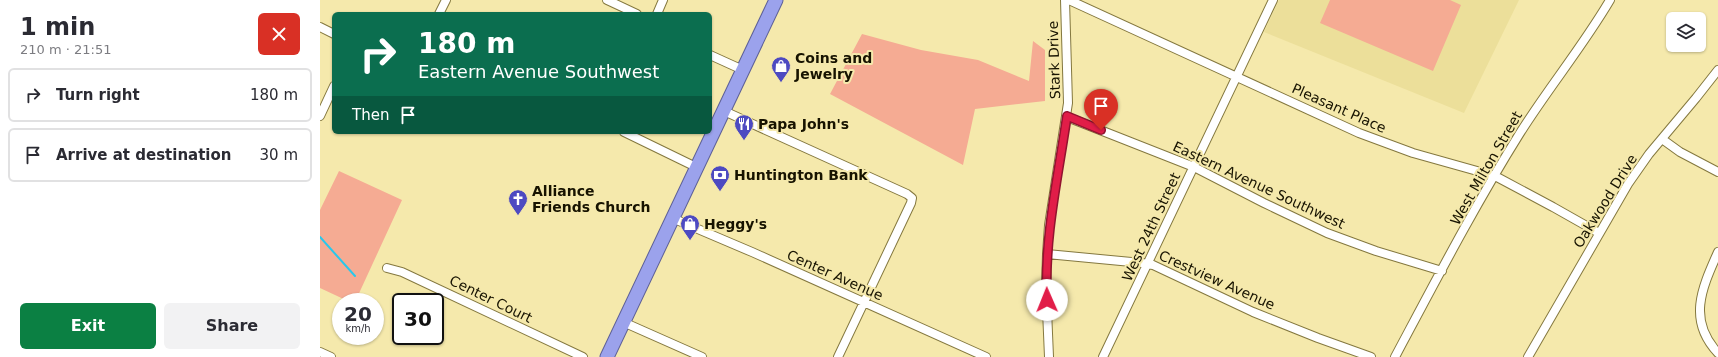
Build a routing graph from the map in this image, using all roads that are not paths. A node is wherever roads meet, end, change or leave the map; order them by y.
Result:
1 (446, 0) edge
2 (607, 0) edge
3 (663, 0) edge
4 (776, 0) edge
5 (1065, 0) edge
6 (1069, 0) edge
7 (1273, 0) edge
8 (1610, 0) edge
9 (440, 12) edge
10 (633, 12) edge
11 (658, 12) edge
12 (320, 27) edge
13 (332, 33) edge
14 (712, 56) edge
15 (743, 70) junction
16 (1718, 70) edge
17 (1236, 76) junction
18 (332, 90) edge
19 (724, 111) junction
20 (320, 116) edge
21 (1067, 116) junction
22 (628, 134) edge
23 (1662, 139) junction
24 (696, 167) junction
25 (1194, 167) junction
26 (1718, 172) edge
27 (1495, 176) junction
28 (672, 218) junction
29 (1599, 233) junction
30 (1718, 252) edge
31 (1047, 254) junction
32 (1147, 264) junction
33 (387, 268) dead end
34 (1442, 270) junction
35 (864, 302) junction
36 (623, 322) junction
37 (320, 352) edge
38 (1718, 353) edge
39 (1106, 356) edge
40 (331, 357) edge
41 (583, 357) edge
42 (607, 357) edge
43 (702, 357) edge
44 (838, 357) edge
45 (986, 357) edge
46 (1049, 357) edge
47 (1371, 357) edge
48 (1395, 357) edge
49 (1528, 357) edge

1 - 9 street
2 - 10 street
3 - 11 street
4 - 15 highway
5 - 21 street, Stark Drive
6 - 17 street, Pleasant Place
7 - 17 street, West 24th Street
8 - 27 street, West Milton Street
12 - 13 street
14 - 15 street
15 - 19 highway
16 - 23 street, Oakwood Drive
17 - 25 street, West 24th Street
17 - 27 street, Pleasant Place
18 - 20 street
19 - 24 highway
19 - 35 street
21 - 25 street, Eastern Avenue Southwest
21 - 31 street, Stark Drive
22 - 24 street
23 - 26 street
23 - 29 street, Oakwood Drive
24 - 28 highway
25 - 32 street, West 24th Street
25 - 34 street, Eastern Avenue Southwest
27 - 29 street, Pleasant Place
27 - 34 street, West Milton Street
28 - 35 street, Center Avenue
28 - 36 highway
29 - 49 street, Oakwood Drive
30 - 38 street
31 - 32 street, Crestview Avenue
31 - 46 street, Stark Drive
32 - 39 street, West 24th Street
32 - 47 street, Crestview Avenue
33 - 41 street, Center Court
34 - 48 street, West Milton Street
35 - 44 street
35 - 45 street, Center Avenue
36 - 42 highway
36 - 43 street
37 - 40 street

